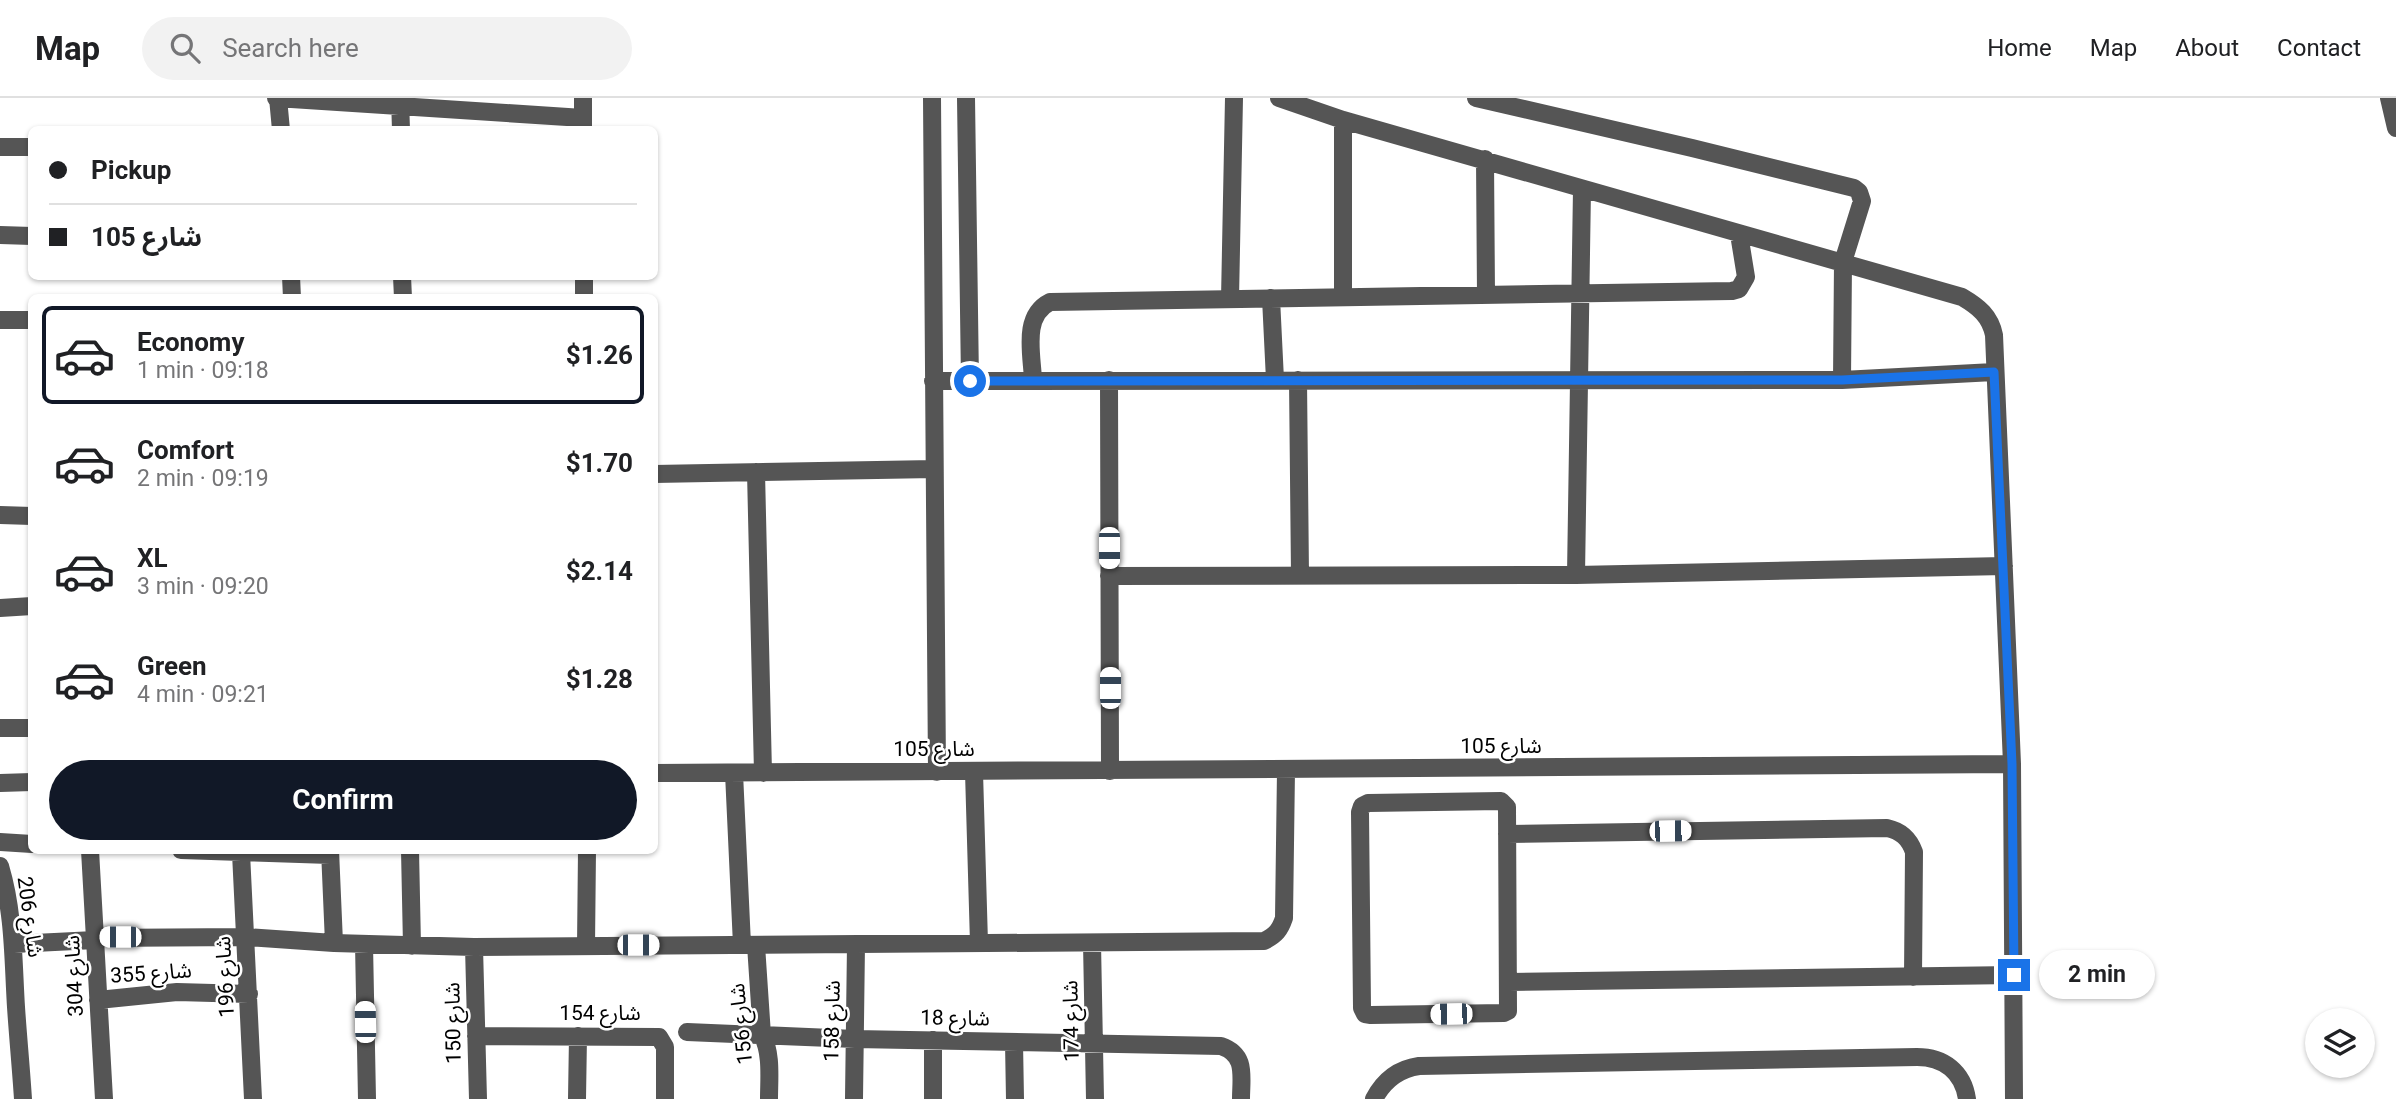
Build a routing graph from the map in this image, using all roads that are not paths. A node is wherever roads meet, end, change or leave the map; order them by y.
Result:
1 (277, 98) edge
2 (583, 98) edge
3 (932, 98) edge
4 (966, 98) edge
5 (1234, 98) edge
6 (1279, 98) edge
7 (1476, 98) edge
8 (2389, 98) edge
9 (400, 102) edge
10 (1343, 120) junction
11 (583, 124) edge
12 (280, 126) edge
13 (401, 126) edge
14 (2396, 128) edge
15 (0, 147) edge
16 (28, 148) edge
17 (1485, 159) junction
18 (1582, 188) junction
19 (0, 234) edge
20 (1739, 234) junction
21 (28, 236) edge
22 (1843, 262) junction
23 (1580, 293) junction
24 (1486, 295) junction
25 (1343, 297) junction
26 (1271, 298) junction
27 (1230, 299) junction
28 (0, 320) edge
29 (28, 320) edge
30 (1994, 372) junction
31 (933, 380) junction
32 (1033, 380) junction
33 (1109, 380) junction
34 (1275, 380) junction
35 (1298, 380) junction
36 (1578, 380) junction
37 (1842, 380) junction
38 (970, 381) junction
39 (934, 469) junction
40 (756, 472) junction
41 (658, 474) edge
42 (0, 515) edge
43 (28, 516) edge
44 (2004, 566) junction
45 (1300, 575) junction
46 (1576, 575) junction
47 (1110, 576) junction
48 (28, 606) edge
49 (0, 608) edge
50 (0, 728) edge
51 (28, 728) edge
52 (2012, 764) junction
53 (1286, 770) junction
54 (1110, 771) junction
55 (937, 772) junction
56 (974, 772) junction
57 (658, 773) edge
58 (734, 773) junction
59 (763, 773) junction
60 (28, 782) edge
61 (0, 783) edge
62 (1507, 834) junction
63 (0, 842) edge
64 (28, 844) edge
65 (90, 854) edge
66 (241, 854) edge
67 (330, 854) edge
68 (410, 854) edge
69 (587, 854) edge
70 (0, 866) edge
71 (4, 895) edge
72 (246, 937) junction
73 (95, 939) junction
74 (334, 943) junction
75 (979, 943) junction
76 (1092, 943) junction
77 (14, 944) junction
78 (364, 944) junction
79 (856, 944) junction
80 (749, 945) junction
81 (412, 946) junction
82 (586, 946) junction
83 (474, 947) junction
84 (2014, 975) junction
85 (1913, 976) junction
86 (1509, 982) junction
87 (249, 994) junction
88 (98, 1000) junction
89 (8, 1006) edge
90 (687, 1032) dead end
91 (762, 1035) junction
92 (476, 1036) junction
93 (578, 1036) junction
94 (855, 1039) junction
95 (933, 1040) junction
96 (1014, 1042) junction
97 (1094, 1044) junction
98 (23, 1099) edge
99 (104, 1099) edge
100 (253, 1099) edge
101 (367, 1099) edge
102 (478, 1099) edge
103 (577, 1099) edge
104 (666, 1099) edge
105 (769, 1099) edge
106 (854, 1099) edge
107 (933, 1099) edge
108 (1015, 1099) edge
109 (1095, 1099) edge
110 (1241, 1099) edge
111 (1374, 1099) edge
112 (1967, 1099) edge
113 (2014, 1099) edge

1 - 9 street
1 - 12 street
2 - 11 street
3 - 31 street
4 - 38 street
5 - 27 street
6 - 10 street
7 - 22 street
8 - 14 street
9 - 11 street
9 - 13 street
10 - 17 street
10 - 25 street
15 - 16 street
17 - 18 street
17 - 24 street
18 - 20 street
18 - 23 street
19 - 21 street
20 - 22 street
20 - 23 street
22 - 30 street
22 - 37 street
23 - 24 street
23 - 36 street
24 - 25 street
25 - 26 street
26 - 27 street
26 - 34 street
27 - 32 street
28 - 29 street
30 - 37 street
30 - 44 street
31 - 38 street
31 - 39 street
32 - 33 street
32 - 38 street
33 - 34 street
33 - 47 street
34 - 35 street
35 - 36 street
35 - 45 street
36 - 37 street
36 - 46 street
39 - 40 street
39 - 55 street
40 - 41 street
40 - 59 street
42 - 43 street
44 - 46 street
44 - 52 street
45 - 46 street
45 - 47 street
47 - 54 street
48 - 49 street
50 - 51 street
52 - 53 street, شارع 105
52 - 84 street
53 - 54 street, شارع 105
53 - 76 street
54 - 56 street, شارع 105
55 - 56 street, شارع 105
55 - 59 street, شارع 105
56 - 75 street
57 - 58 street, شارع 105
58 - 59 street, شارع 105
58 - 80 street, شارع 156
60 - 61 street
62 - 85 street
62 - 86 street
62 - 86 street
63 - 64 street
65 - 73 street, شارع 304
66 - 72 street, شارع 196
67 - 74 street
68 - 81 street
69 - 82 street
70 - 71 street, شارع 206
71 - 77 street, شارع 206
72 - 73 street
72 - 74 street
72 - 87 street, شارع 196
73 - 77 street
73 - 88 street, شارع 304
74 - 78 street
75 - 76 street
75 - 79 street
76 - 97 street, شارع 174
77 - 89 street, شارع 206
78 - 81 street
78 - 101 street
79 - 80 street
79 - 94 street, شارع 158
80 - 82 street
80 - 91 street, شارع 156
81 - 83 street
82 - 83 street
83 - 92 street, شارع 150
84 - 85 street
84 - 113 street
85 - 86 street
87 - 88 street, شارع 355
87 - 100 street, شارع 196
88 - 99 street, شارع 304
89 - 98 street, شارع 206
90 - 91 street, شارع 18
91 - 94 street, شارع 18
91 - 105 street, شارع 156
92 - 93 street, شارع 154
92 - 102 street, شارع 150
93 - 103 street
93 - 104 street, شارع 154
94 - 95 street, شارع 18
94 - 106 street, شارع 158
95 - 96 street, شارع 18
95 - 107 street
96 - 97 street, شارع 18
96 - 108 street
97 - 109 street, شارع 174
97 - 110 street, شارع 18
111 - 112 street

